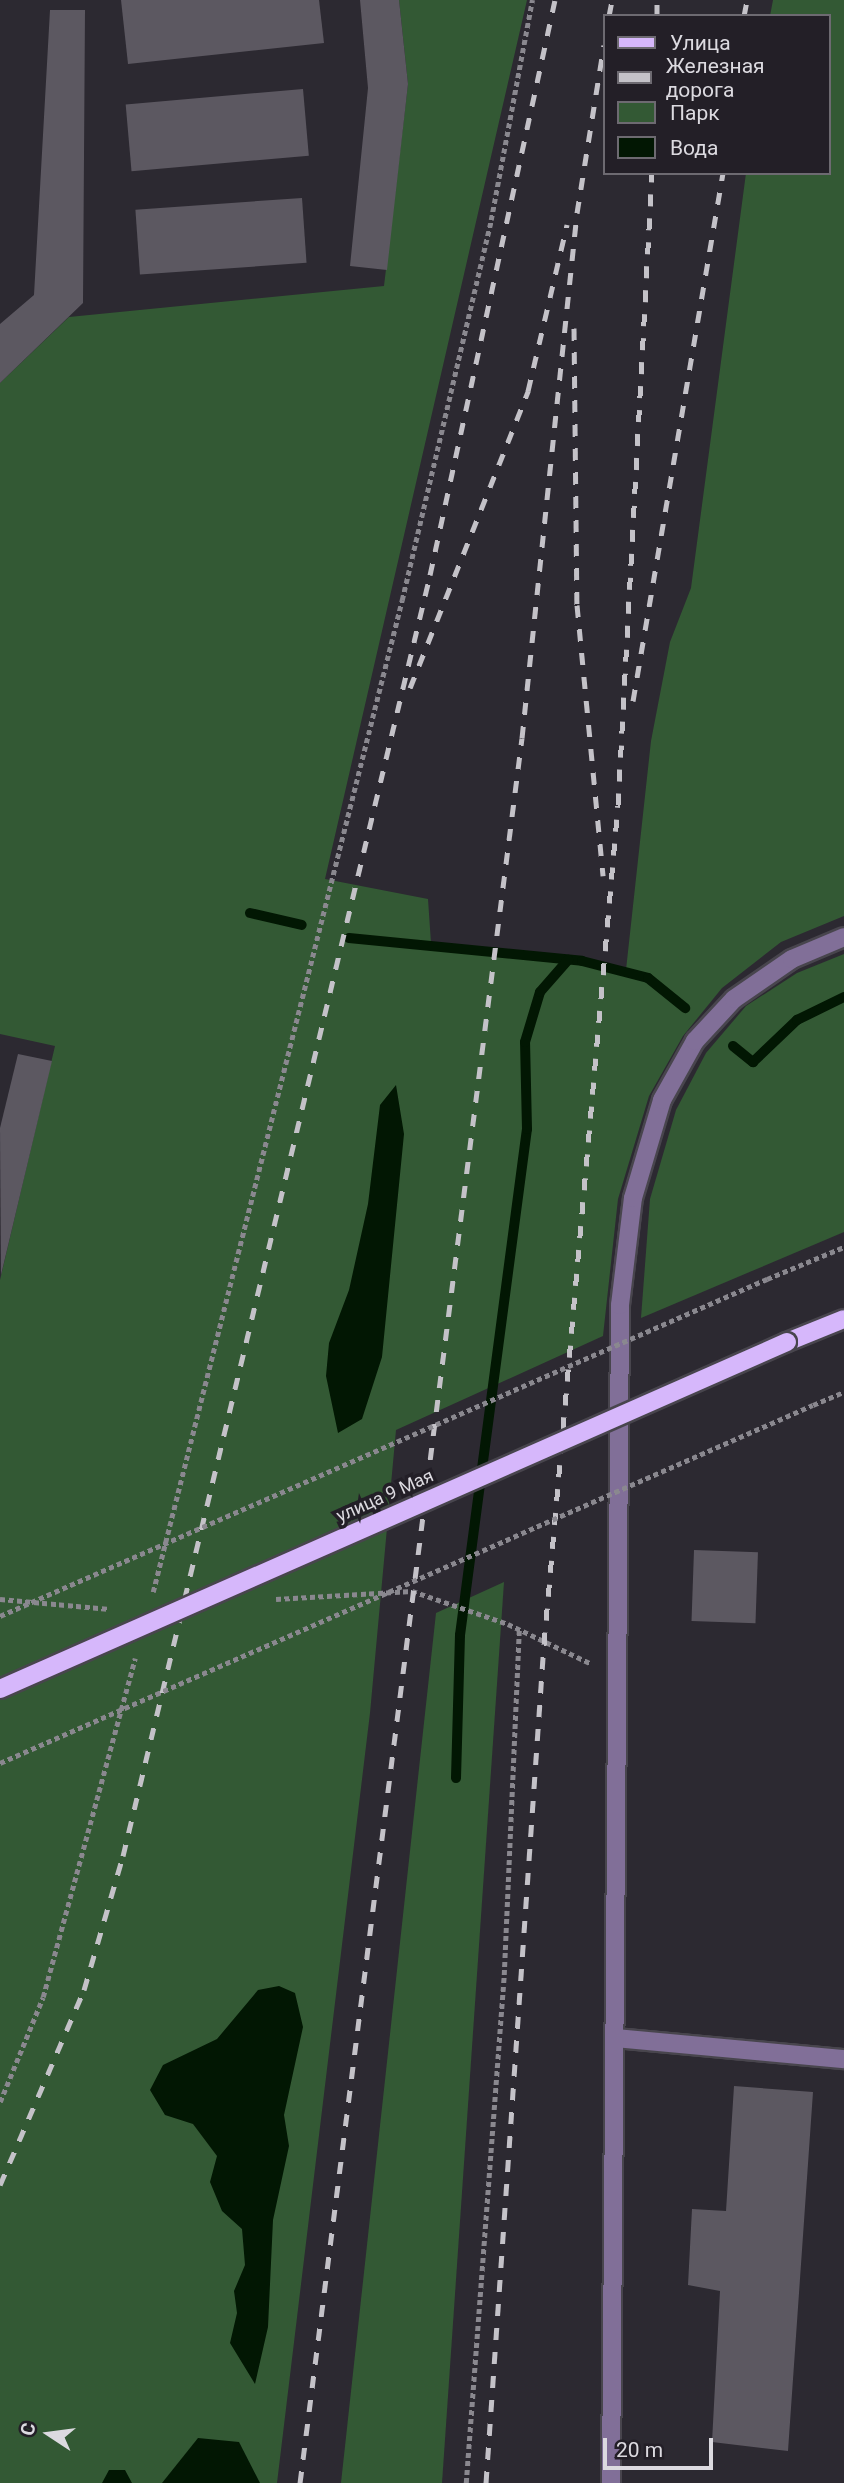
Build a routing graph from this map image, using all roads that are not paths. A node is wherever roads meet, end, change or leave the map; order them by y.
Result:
1 (844, 937) edge
2 (844, 1319) edge
3 (0, 1689) edge
4 (616, 2038) junction
5 (844, 2059) edge
6 (611, 2483) edge

1 - 4 lane
2 - 3 main road, улица 9 Мая, bridge
4 - 5 lane
4 - 6 lane

